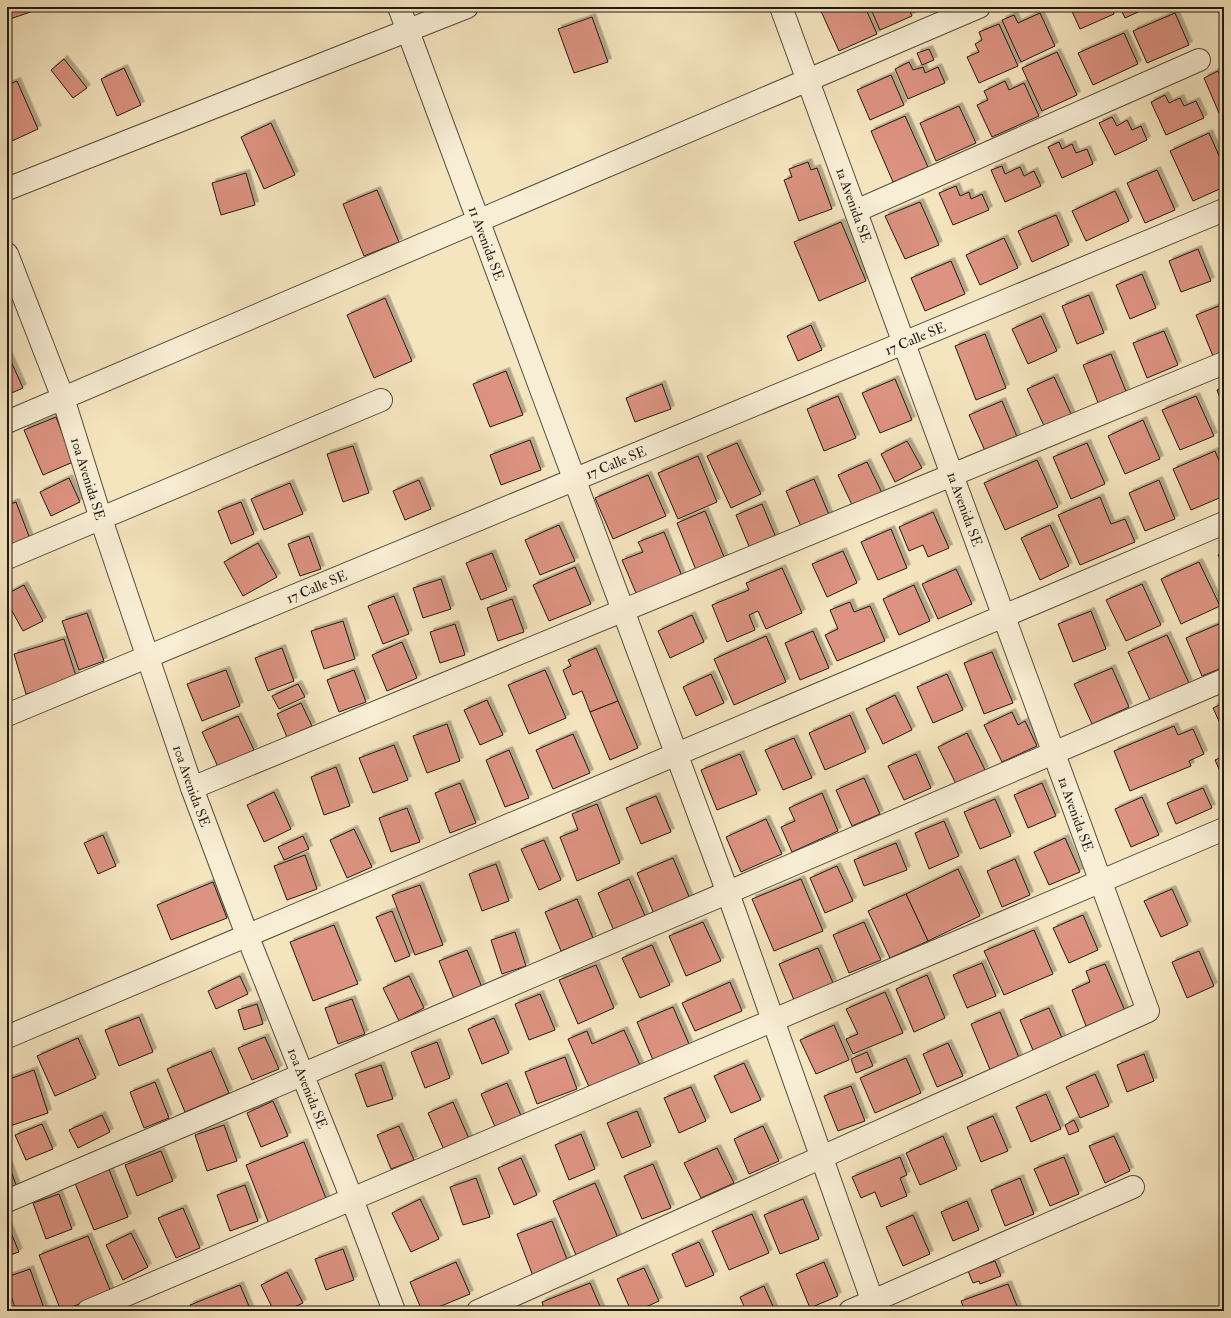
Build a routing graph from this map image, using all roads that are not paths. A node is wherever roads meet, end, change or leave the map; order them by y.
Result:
1 (399, 7) edge
2 (467, 7) edge
3 (782, 7) edge
4 (979, 7) edge
5 (408, 31) junction
6 (1199, 60) dead end
7 (808, 80) junction
8 (7, 189) edge
9 (1224, 210) edge
10 (856, 211) junction
11 (478, 221) junction
12 (7, 254) edge
13 (904, 342) junction
14 (1224, 363) edge
15 (63, 398) junction
16 (381, 400) dead end
17 (7, 422) edge
18 (952, 475) junction
19 (573, 480) junction
20 (101, 519) junction
21 (1224, 523) edge
22 (7, 558) edge
23 (622, 612) junction
24 (1004, 615) junction
25 (147, 657) junction
26 (1224, 680) edge
27 (7, 715) edge
28 (1054, 753) junction
29 (676, 755) junction
30 (192, 788) junction
31 (1224, 829) edge
32 (1100, 881) junction
33 (728, 893) junction
34 (247, 935) junction
35 (774, 1020) junction
36 (7, 1037) edge
37 (301, 1075) junction
38 (822, 1157) junction
39 (1133, 1187) dead end
40 (352, 1199) junction
41 (7, 1201) edge
42 (875, 1306) edge
43 (88, 1311) edge
44 (394, 1311) edge
45 (478, 1311) edge
46 (850, 1311) edge

1 - 5 street, 11 Avenida SE
2 - 5 street
3 - 7 street, 1a Avenida SE
4 - 7 street
5 - 8 street
5 - 11 street, 11 Avenida SE
6 - 10 street
7 - 10 street, 1a Avenida SE
7 - 11 street
9 - 13 street, 17 Calle SE
10 - 13 street, 1a Avenida SE
11 - 15 street
11 - 19 street, 11 Avenida SE
12 - 15 street, 10a Avenida SE
13 - 18 street, 1a Avenida SE
13 - 19 street, 17 Calle SE
14 - 18 street
15 - 17 street
15 - 20 street, 10a Avenida SE
16 - 20 street
18 - 23 street
18 - 24 street, 1a Avenida SE
19 - 23 street, 11 Avenida SE
19 - 25 street, 17 Calle SE
20 - 22 street
20 - 25 street, 10a Avenida SE
21 - 24 street
23 - 29 street, 11 Avenida SE
23 - 30 street
24 - 28 street, 1a Avenida SE
24 - 29 street
25 - 27 street, 17 Calle SE
25 - 30 street, 10a Avenida SE
26 - 28 street
28 - 32 street, 1a Avenida SE
28 - 33 street
29 - 33 street, 11 Avenida SE
29 - 34 street
30 - 34 street, 10a Avenida SE
31 - 32 street
32 - 35 street
32 - 38 street, 1a Avenida SE
33 - 35 street, 11 Avenida SE
33 - 37 street
34 - 36 street
34 - 37 street, 10a Avenida SE
35 - 38 street, 11 Avenida SE
35 - 40 street
37 - 40 street, 10a Avenida SE
37 - 41 street
38 - 42 street, 11 Avenida SE
38 - 45 street
39 - 42 street
40 - 43 street
40 - 44 street, 10a Avenida SE
42 - 46 street

